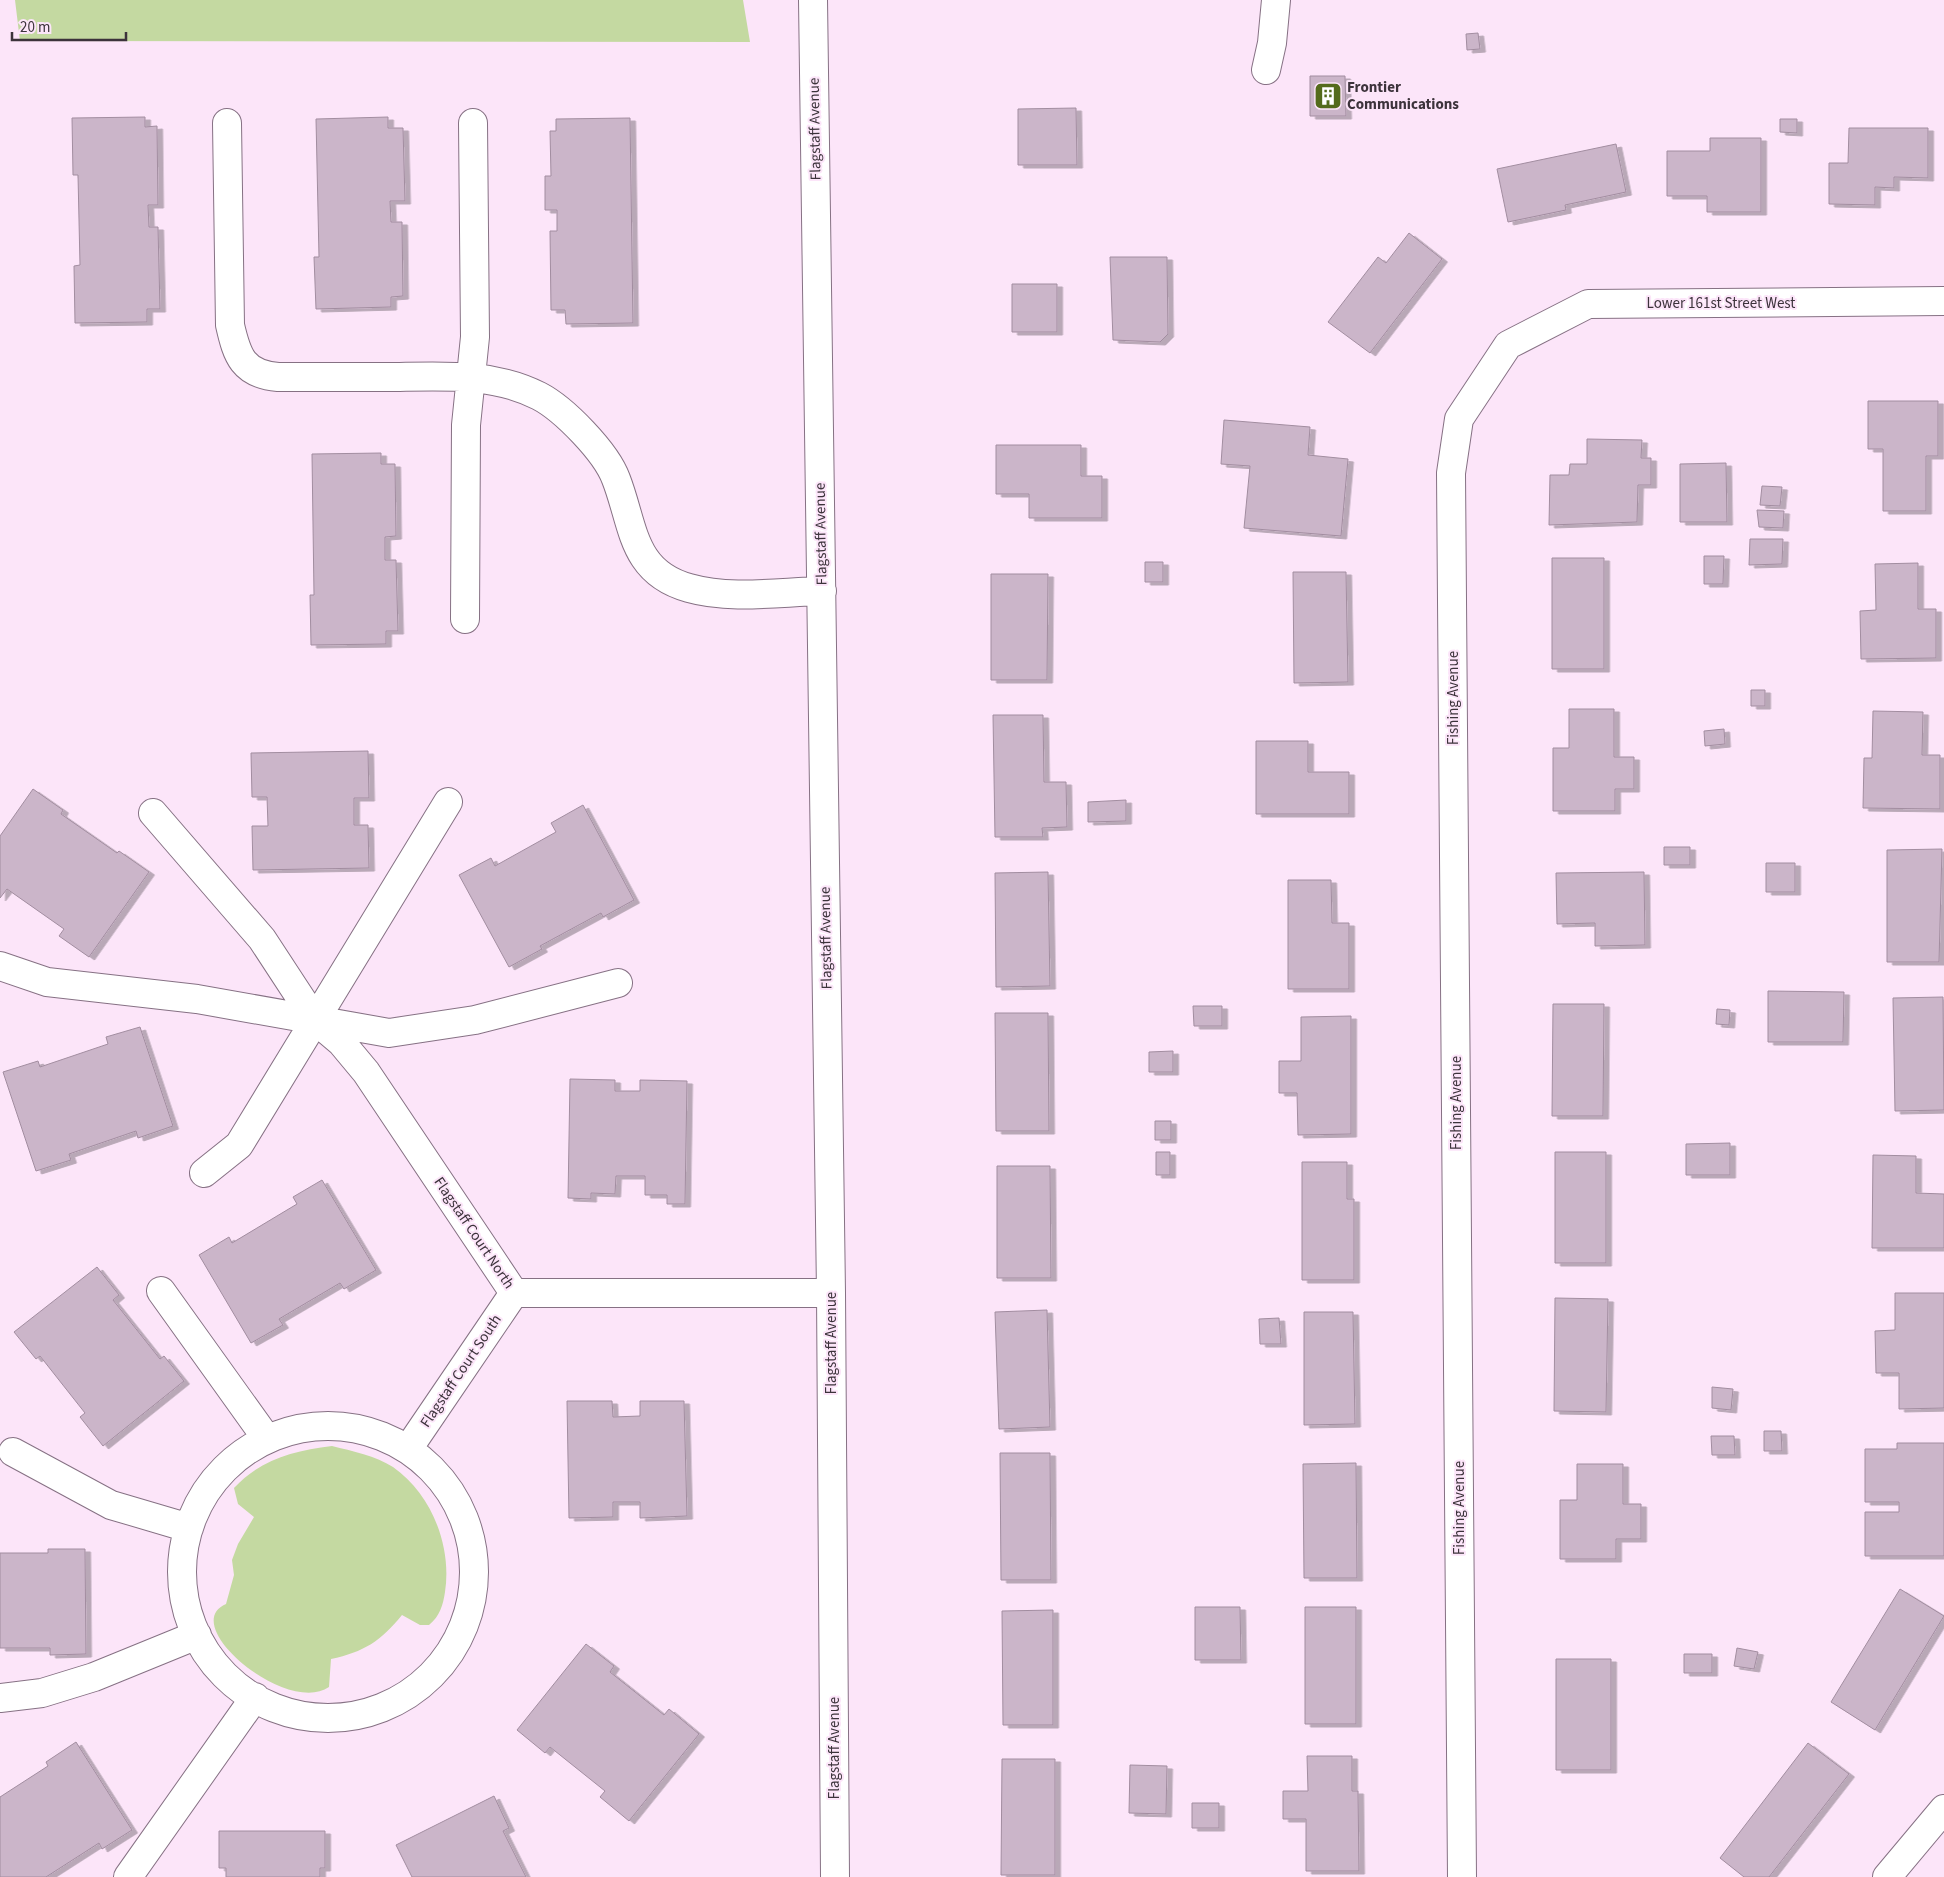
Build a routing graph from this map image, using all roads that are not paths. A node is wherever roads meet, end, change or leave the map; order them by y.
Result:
1 (814, 0) edge
2 (1276, 0) edge
3 (1266, 70) dead end
4 (227, 123) dead end
5 (473, 123) dead end
6 (1944, 301) edge
7 (1508, 345) joint
8 (470, 376) junction
9 (822, 591) junction
10 (465, 619) dead end
11 (448, 802) dead end
12 (153, 813) dead end
13 (0, 966) edge
14 (618, 983) dead end
15 (315, 1020) junction
16 (204, 1173) dead end
17 (161, 1291) dead end
18 (514, 1293) junction
19 (830, 1293) junction
20 (267, 1439) junction
21 (408, 1449) junction
22 (13, 1452) dead end
23 (189, 1528) junction
24 (197, 1635) junction
25 (255, 1697) junction
26 (0, 1698) edge
27 (1944, 1809) edge
28 (128, 1877) edge
29 (835, 1877) edge
30 (1462, 1877) edge
31 (1887, 1877) edge

1 - 9 street, Flagstaff Avenue
2 - 3 street
4 - 8 street
5 - 8 street
6 - 7 street, Lower 161st Street West
7 - 30 street, Fishing Avenue
8 - 9 street
8 - 10 street
9 - 19 street, Flagstaff Avenue
11 - 15 street
12 - 15 street
13 - 15 street
14 - 15 street
15 - 16 street
15 - 18 street, Flagstaff Court North
17 - 20 street
18 - 19 street, Flagstaff Court North
18 - 21 street, Flagstaff Court South
19 - 29 street, Flagstaff Avenue
20 - 21 street
20 - 23 street
21 - 25 street
22 - 23 street
23 - 24 street
24 - 25 street
24 - 26 street
25 - 28 street
27 - 31 street

